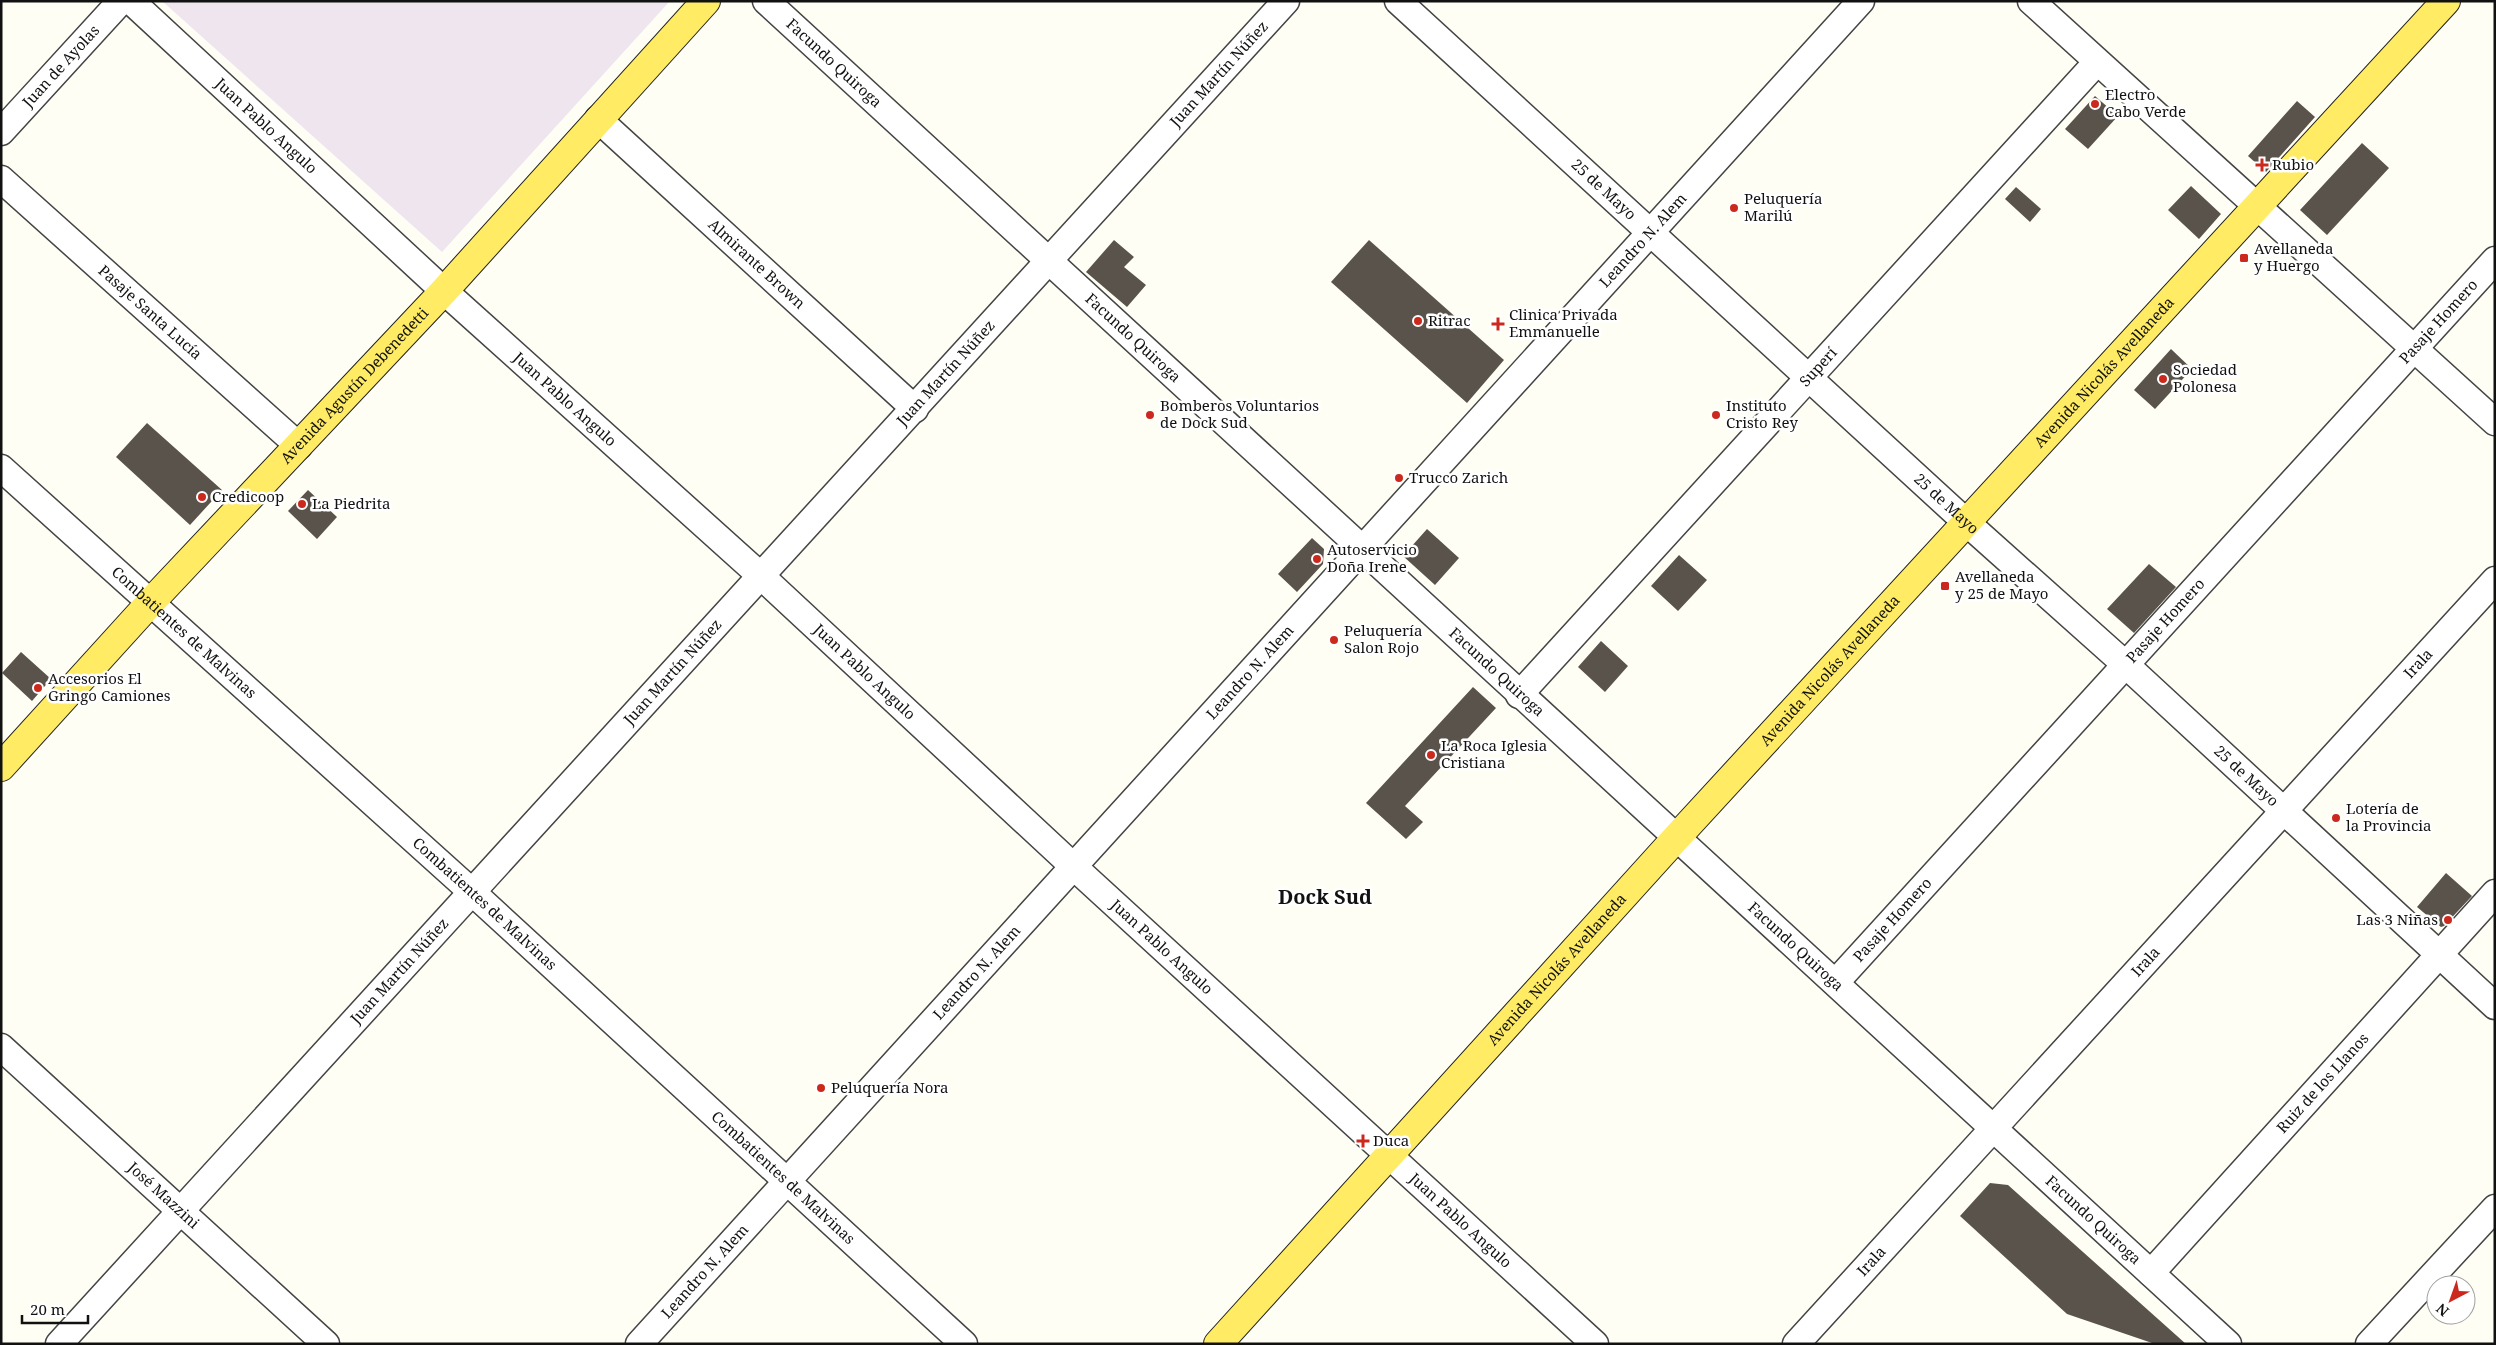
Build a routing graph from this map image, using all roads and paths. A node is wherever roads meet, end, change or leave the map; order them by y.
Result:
1 (121, 1) edge
2 (131, 1) edge
3 (706, 1) edge
4 (766, 1) edge
5 (1286, 1) edge
6 (1398, 1) edge
7 (1861, 1) edge
8 (2031, 1) edge
9 (2446, 1) edge
10 (2098, 62) junction
11 (598, 119) junction
12 (1, 132) edge
13 (1, 179) edge
14 (2258, 206) junction
15 (1649, 232) junction
16 (2495, 260) edge
17 (1048, 262) junction
18 (444, 291) junction
19 (2414, 348) junction
20 (1809, 378) junction
21 (915, 408) junction
22 (2495, 422) edge
23 (299, 446) junction
24 (1, 468) edge
25 (1967, 523) junction
26 (1362, 550) junction
27 (761, 576) junction
28 (2495, 580) edge
29 (149, 604) junction
30 (2126, 665) junction
31 (1519, 695) junction
32 (1, 767) edge
33 (2283, 810) junction
34 (1677, 838) junction
35 (1073, 866) junction
36 (472, 892) junction
37 (2495, 894) edge
38 (2440, 955) junction
39 (1836, 982) junction
40 (2495, 1006) edge
41 (1, 1048) edge
42 (1993, 1128) junction
43 (1389, 1153) junction
44 (786, 1181) junction
45 (2495, 1208) edge
46 (180, 1211) junction
47 (2151, 1273) junction
48 (59, 1344) edge
49 (326, 1344) edge
50 (639, 1344) edge
51 (964, 1344) edge
52 (1218, 1344) edge
53 (1595, 1344) edge
54 (1796, 1344) edge
55 (2228, 1344) edge
56 (2369, 1344) edge

1 - 12 street, Juan de Ayolas
2 - 18 street, Juan Pablo Angulo
3 - 11 main road, Avenida Agustín Debenedetti
4 - 17 street, Facundo Quiroga
5 - 17 street, Juan Martín Núñez
6 - 15 street, 25 de Mayo
7 - 15 street, Leandro N. Alem
8 - 10 street
9 - 14 main road, Avenida Nicolás Avellaneda
10 - 14 street
10 - 20 street, Superí
11 - 18 main road, Avenida Agustín Debenedetti
11 - 21 street, Almirante Brown
13 - 23 street, Pasaje Santa Lucía
14 - 19 street
14 - 25 main road, Avenida Nicolás Avellaneda
15 - 20 street, 25 de Mayo
15 - 26 street, Leandro N. Alem
16 - 19 street, Pasaje Homero
17 - 21 street, Juan Martín Núñez
17 - 26 street, Facundo Quiroga
18 - 23 main road, Avenida Agustín Debenedetti
18 - 27 street, Juan Pablo Angulo
19 - 22 street
19 - 30 street, Pasaje Homero
20 - 25 street, 25 de Mayo
20 - 31 street, Superí
21 - 27 street, Juan Martín Núñez
23 - 29 main road, Avenida Agustín Debenedetti
24 - 29 street, Combatientes de Malvinas
25 - 30 street, 25 de Mayo
25 - 34 main road, Avenida Nicolás Avellaneda
26 - 31 street, Facundo Quiroga
26 - 35 street, Leandro N. Alem
27 - 35 street, Juan Pablo Angulo
27 - 36 street, Juan Martín Núñez
28 - 33 street, Irala
29 - 32 main road, Avenida Agustín Debenedetti
29 - 36 street, Combatientes de Malvinas
30 - 33 street, 25 de Mayo
30 - 39 street, Pasaje Homero
31 - 34 street, Facundo Quiroga
33 - 38 street, 25 de Mayo
33 - 42 street, Irala
34 - 39 street, Facundo Quiroga
34 - 43 main road, Avenida Nicolás Avellaneda
35 - 43 street, Juan Pablo Angulo
35 - 44 street, Leandro N. Alem
36 - 44 street, Combatientes de Malvinas
36 - 46 street, Juan Martín Núñez
37 - 38 street, Ruiz de los Llanos
38 - 40 street, 25 de Mayo
38 - 47 street, Ruiz de los Llanos
39 - 42 street, Facundo Quiroga
41 - 46 street, José Mazzini
42 - 47 street, Facundo Quiroga
42 - 54 street, Irala
43 - 52 main road, Avenida Nicolás Avellaneda
43 - 53 street, Juan Pablo Angulo
44 - 50 street, Leandro N. Alem
44 - 51 street, Combatientes de Malvinas
45 - 56 street
46 - 48 street, Juan Martín Núñez
46 - 49 street, José Mazzini
47 - 55 street, Facundo Quiroga

